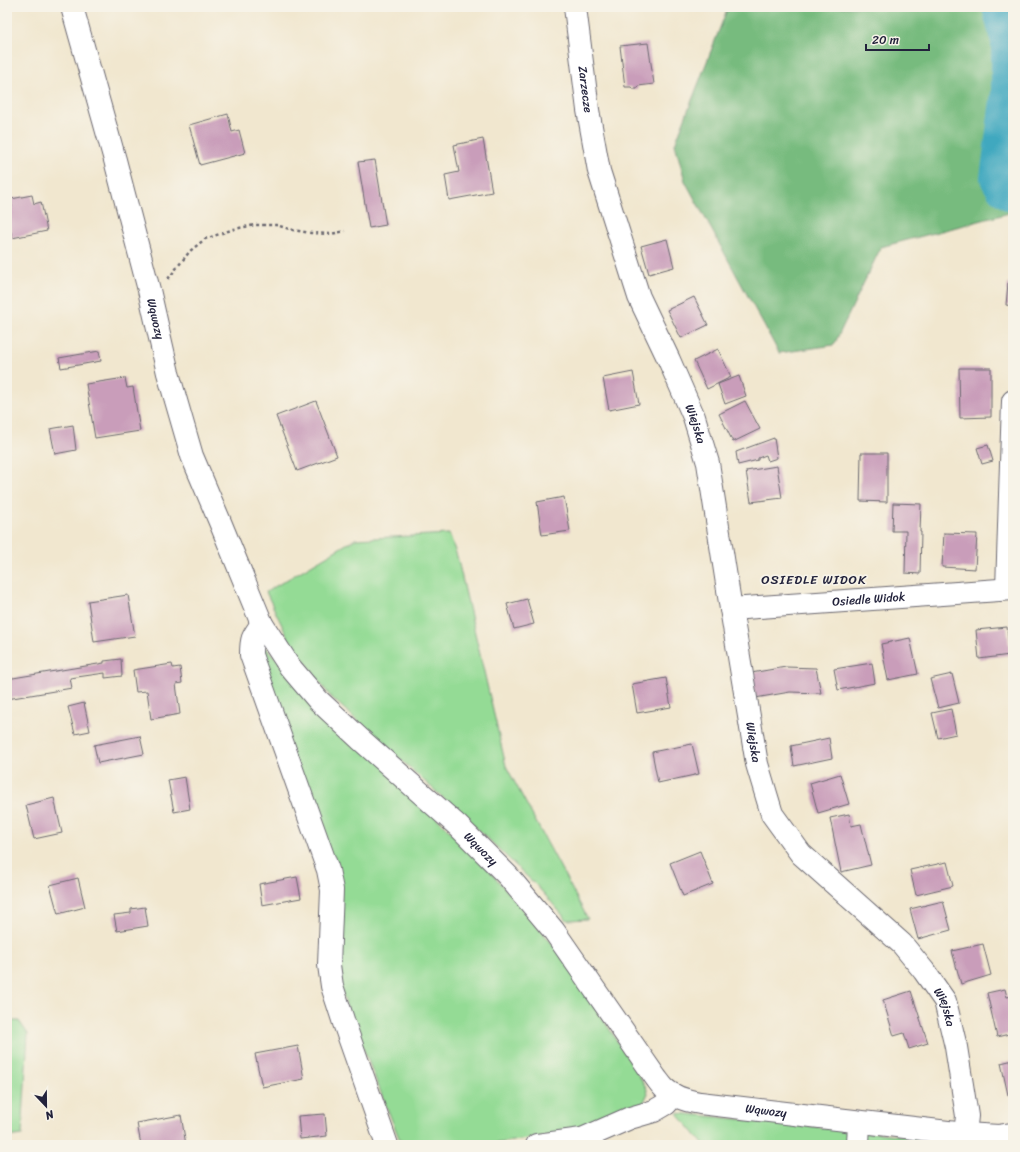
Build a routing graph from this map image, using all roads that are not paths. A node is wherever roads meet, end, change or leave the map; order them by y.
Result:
1 (72, 7) edge
2 (575, 7) edge
3 (599, 171) joint
4 (1013, 401) edge
5 (1010, 589) edge
6 (730, 609) junction
7 (262, 624) junction
8 (674, 1095) junction
9 (859, 1122) junction
10 (965, 1134) junction
11 (1013, 1134) edge
12 (580, 1142) edge
13 (387, 1145) edge
14 (537, 1145) edge
15 (858, 1145) edge

1 - 7 street, Wąwozy
2 - 3 street, Zarzecze
3 - 6 street, Wiejska
4 - 5 street, Osiedle Widok
5 - 6 street, Osiedle Widok
6 - 10 street, Wiejska
7 - 8 street, Wąwozy
7 - 13 street
8 - 9 street, Wąwozy
8 - 12 street
9 - 10 street
9 - 15 street
10 - 11 street
12 - 14 street

